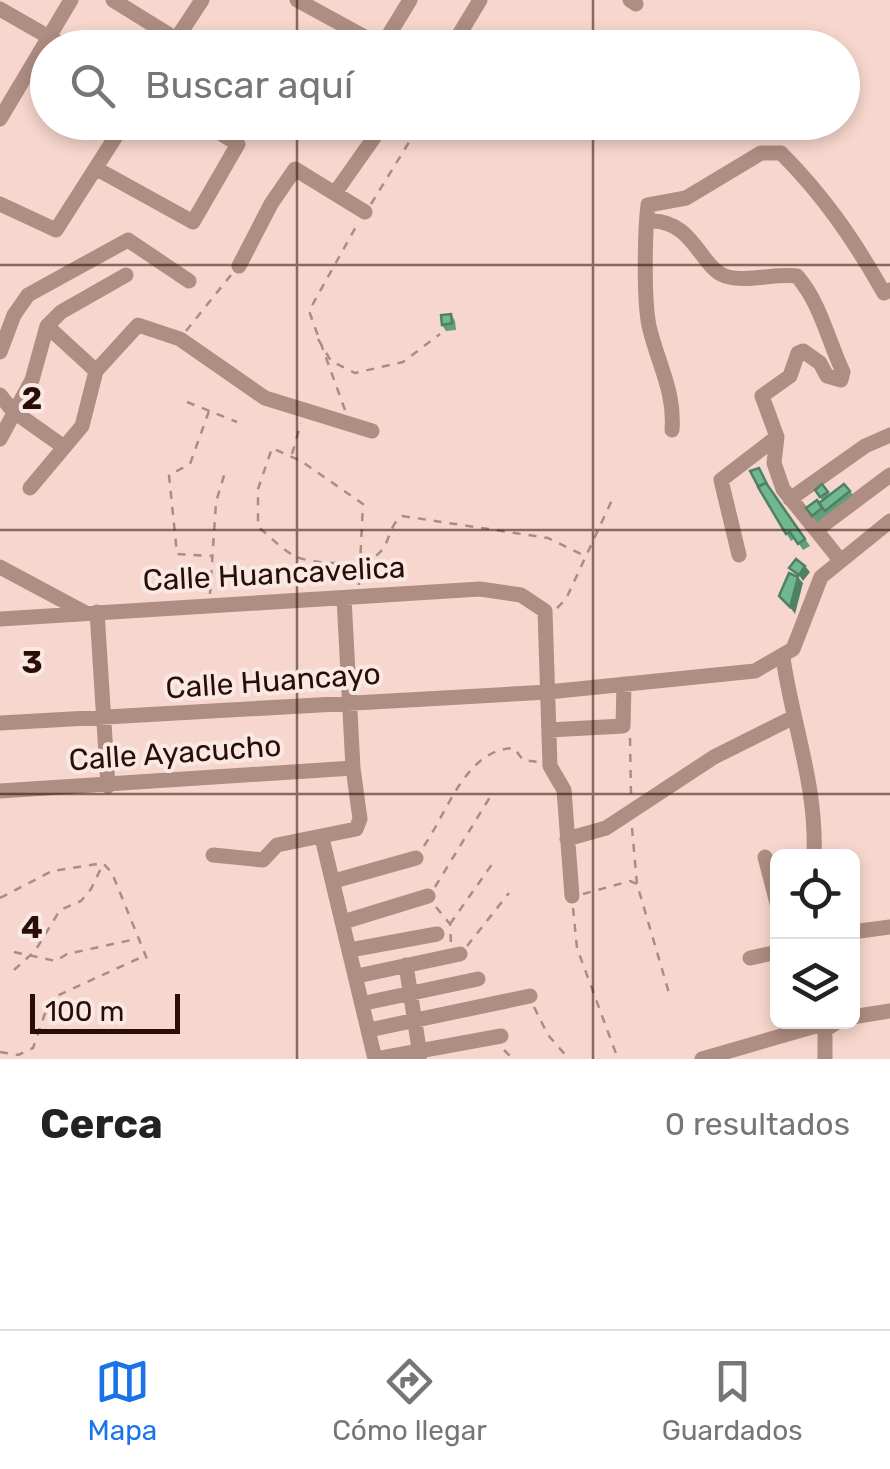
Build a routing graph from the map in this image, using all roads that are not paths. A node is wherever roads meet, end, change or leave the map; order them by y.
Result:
1 (71, 0) edge
2 (113, 0) edge
3 (202, 0) edge
4 (296, 0) edge
5 (410, 0) edge
6 (480, 0) edge
7 (0, 9) edge
8 (38, 30) edge
9 (54, 30) edge
10 (156, 30) edge
11 (182, 30) edge
12 (352, 30) edge
13 (393, 30) edge
14 (461, 30) edge
15 (30, 69) edge
16 (0, 118) edge
17 (114, 140) edge
18 (233, 140) edge
19 (372, 140) edge
20 (97, 169) junction
21 (335, 193) junction
22 (0, 204) edge
23 (366, 212) road end
24 (651, 221) junction
25 (239, 266) road end
26 (126, 275) dead end
27 (189, 280) dead end
28 (890, 290) edge
29 (47, 326) junction
30 (0, 352) edge
31 (96, 371) junction
32 (0, 395) edge
33 (13, 411) junction
34 (672, 430) dead end
35 (372, 431) dead end
36 (890, 435) edge
37 (777, 438) junction
38 (0, 439) edge
39 (64, 447) junction
40 (890, 475) edge
41 (30, 488) dead end
42 (790, 498) junction
43 (890, 521) edge
44 (818, 529) junction
45 (739, 555) dead end
46 (840, 560) junction
47 (0, 567) edge
48 (351, 598) junction
49 (91, 612) junction
50 (0, 619) edge
51 (783, 658) junction
52 (624, 684) junction
53 (548, 692) junction
54 (348, 704) junction
55 (792, 718) junction
56 (103, 719) junction
57 (0, 723) edge
58 (549, 730) junction
59 (353, 768) junction
60 (108, 786) junction
61 (0, 791) edge
62 (322, 838) junction
63 (566, 839) junction
64 (814, 849) edge
65 (213, 855) dead end
66 (766, 856) dead end
67 (416, 858) road end
68 (770, 873) edge
69 (334, 881) junction
70 (428, 896) road end
71 (572, 896) road end
72 (342, 922) junction
73 (890, 927) edge
74 (860, 931) edge
75 (436, 934) road end
76 (350, 950) junction
77 (460, 954) road end
78 (770, 954) edge
79 (750, 958) dead end
80 (406, 965) junction
81 (357, 976) junction
82 (478, 979) dead end
83 (412, 993) junction
84 (530, 996) road end
85 (365, 1003) junction
86 (890, 1011) edge
87 (860, 1012) edge
88 (416, 1021) junction
89 (799, 1029) edge
90 (369, 1030) junction
91 (501, 1036) dead end
92 (420, 1054) edge
93 (375, 1059) edge
94 (702, 1059) edge

1 - 9 street
2 - 10 street
3 - 11 street
4 - 12 street
5 - 13 street
6 - 14 street
7 - 8 street
15 - 16 street
17 - 20 street
18 - 20 street
19 - 21 street
20 - 22 street
21 - 23 street
21 - 25 street
24 - 28 street
24 - 34 street
24 - 37 street
26 - 29 street
27 - 30 street
29 - 31 street
29 - 33 street
31 - 35 street
31 - 39 street
32 - 33 street
33 - 38 street
33 - 39 street
36 - 42 street
37 - 42 street
37 - 45 street
39 - 41 street
40 - 44 street
42 - 44 street
43 - 46 street
44 - 46 street
46 - 51 street
47 - 49 street
48 - 49 street, Calle Huancavelica
48 - 53 street, Calle Huancavelica
48 - 54 street
49 - 50 street, Calle Huancavelica
49 - 56 street
51 - 52 street, Calle Huancayo
51 - 55 street
52 - 53 street, Calle Huancayo
52 - 58 street
53 - 54 street, Calle Huancayo
53 - 58 street
54 - 56 street, Calle Huancayo
54 - 59 street
55 - 63 street
55 - 64 street
56 - 57 street, Calle Huancayo
56 - 60 street
58 - 63 street
59 - 60 street, Calle Ayacucho
59 - 62 street
60 - 61 street, Calle Ayacucho
62 - 65 street
62 - 69 street
63 - 71 street
66 - 68 street
67 - 69 street
69 - 72 street
70 - 72 street
72 - 76 street
73 - 74 street
75 - 76 street
76 - 81 street
77 - 80 street
78 - 79 street
80 - 81 street
80 - 83 street
81 - 85 street
82 - 83 street
83 - 85 street
83 - 88 street
84 - 88 street
85 - 90 street
86 - 87 street
88 - 90 street
88 - 92 street
89 - 94 street
90 - 93 street
91 - 92 street
92 - 93 street

